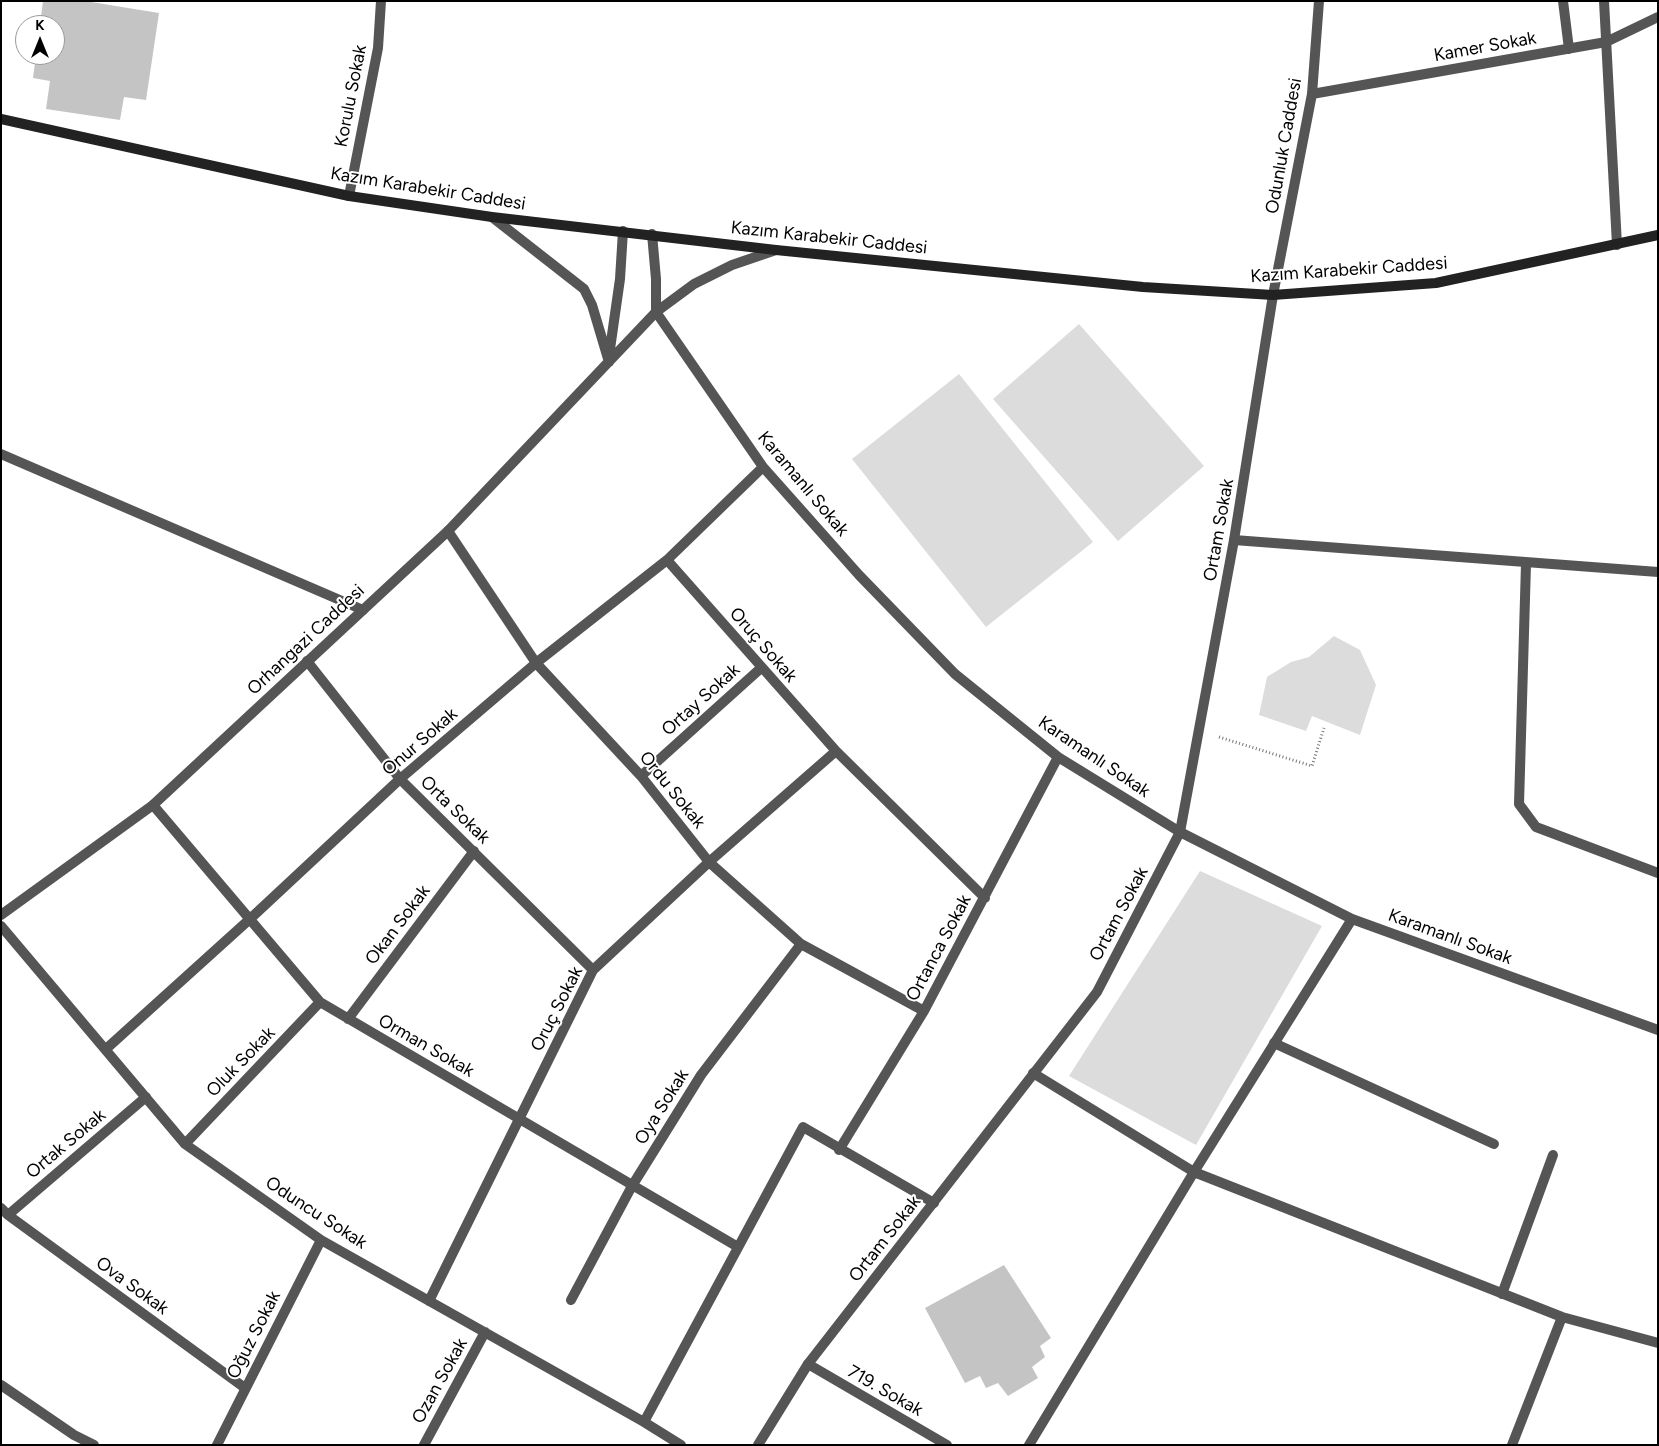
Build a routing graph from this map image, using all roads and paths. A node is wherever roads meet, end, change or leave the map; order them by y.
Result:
1 (381, 1) edge
2 (1319, 1) edge
3 (1563, 1) edge
4 (1604, 1) edge
5 (1658, 17) edge
6 (1606, 42) junction
7 (1569, 49) junction
8 (1312, 94) junction
9 (1, 119) edge
10 (349, 196) junction
11 (492, 217) junction
12 (623, 231) junction
13 (652, 234) junction
14 (1658, 234) edge
15 (1617, 245) junction
16 (776, 250) junction
17 (1273, 295) junction
18 (656, 312) junction
19 (609, 362) junction
20 (1, 454) edge
21 (763, 467) junction
22 (448, 531) junction
23 (1234, 540) junction
24 (668, 560) junction
25 (1526, 564) junction
26 (1658, 572) edge
27 (363, 610) junction
28 (307, 661) junction
29 (536, 663) junction
30 (761, 668) junction
31 (1324, 728) dead end
32 (1198, 732) junction
33 (836, 751) junction
34 (1058, 757) junction
35 (641, 776) junction
36 (400, 779) junction
37 (153, 805) junction
38 (1180, 832) junction
39 (474, 851) junction
40 (709, 862) junction
41 (1658, 873) edge
42 (985, 898) junction
43 (1, 915) edge
44 (252, 918) junction
45 (1352, 919) junction
46 (1, 926) edge
47 (801, 944) junction
48 (593, 970) junction
49 (320, 1002) junction
50 (924, 1011) junction
51 (348, 1019) junction
52 (1658, 1030) edge
53 (1274, 1043) junction
54 (106, 1049) junction
55 (1034, 1073) junction
56 (146, 1097) junction
57 (520, 1120) junction
58 (185, 1144) junction
59 (1494, 1144) dead end
60 (839, 1150) junction
61 (1553, 1155) dead end
62 (1194, 1172) junction
63 (632, 1186) junction
64 (934, 1203) junction
65 (5, 1211) edge
66 (321, 1240) junction
67 (738, 1248) junction
68 (1502, 1294) junction
69 (571, 1300) dead end
70 (429, 1301) junction
71 (1562, 1317) junction
72 (486, 1332) junction
73 (1658, 1343) edge
74 (808, 1364) junction
75 (1, 1385) edge
76 (244, 1388) junction
77 (644, 1422) junction
78 (74, 1435) junction
79 (69, 1445) edge
80 (94, 1445) edge
81 (217, 1445) edge
82 (424, 1445) edge
83 (680, 1445) edge
84 (758, 1445) edge
85 (947, 1445) edge
86 (1029, 1445) edge
87 (1512, 1445) edge

1 - 10 street, Korulu Sokak
2 - 8 street, Odunluk Caddesi
3 - 7 street
4 - 6 street
5 - 6 street, Kamer Sokak
6 - 7 street, Kamer Sokak
6 - 15 street
7 - 8 street, Kamer Sokak
8 - 17 street, Odunluk Caddesi
9 - 10 main road, Kazım Karabekir Caddesi
10 - 11 main road, Kazım Karabekir Caddesi
11 - 12 main road, Kazım Karabekir Caddesi
11 - 19 street
12 - 13 main road, Kazım Karabekir Caddesi
12 - 19 street
13 - 16 main road, Kazım Karabekir Caddesi
13 - 18 street
14 - 15 main road, Kazım Karabekir Caddesi
15 - 17 main road, Kazım Karabekir Caddesi
16 - 17 main road, Kazım Karabekir Caddesi
16 - 18 street, Orhangazi Caddesi
17 - 23 street, Ortam Sokak
18 - 19 street, Orhangazi Caddesi
18 - 21 street, Karamanlı Sokak
19 - 22 street, Orhangazi Caddesi
20 - 27 street
21 - 24 street, Onur Sokak
21 - 34 street, Karamanlı Sokak
22 - 27 street, Orhangazi Caddesi
22 - 29 street, Ordu Sokak
23 - 25 street
23 - 32 street, Ortam Sokak
24 - 29 street, Onur Sokak
24 - 30 street, Oruç Sokak
25 - 26 street
25 - 41 street
27 - 28 street, Orhangazi Caddesi
28 - 36 street, Orta Sokak
28 - 37 street, Orhangazi Caddesi
29 - 35 street, Ordu Sokak
29 - 36 street, Onur Sokak
30 - 33 street, Oruç Sokak
30 - 35 street, Ortay Sokak
31 - 32 path
32 - 38 street, Ortam Sokak
33 - 40 street, Oruç Sokak
33 - 42 street, Oruç Sokak
34 - 38 street, Karamanlı Sokak
34 - 42 street, Ortanca Sokak
35 - 40 street, Ordu Sokak
36 - 39 street, Orta Sokak
36 - 44 street, Onur Sokak
37 - 43 street, Orhangazi Caddesi
37 - 44 street, Orman Sokak
38 - 45 street, Karamanlı Sokak
38 - 55 street, Ortam Sokak
39 - 48 street, Orta Sokak
39 - 51 street, Okan Sokak
40 - 47 street, Ordu Sokak
40 - 48 street, Oruç Sokak
42 - 50 street, Ortanca Sokak
44 - 49 street, Orman Sokak
44 - 54 street, Onur Sokak
45 - 52 street, Karamanlı Sokak
45 - 53 street
46 - 54 street, Oduncu Sokak
47 - 50 street, Ordu Sokak
47 - 63 street, Oya Sokak
48 - 57 street, Oruç Sokak
49 - 51 street, Orman Sokak
49 - 58 street, Oluk Sokak
50 - 60 street, Ortanca Sokak
51 - 57 street, Orman Sokak
53 - 59 street
53 - 62 street
54 - 56 street, Oduncu Sokak
55 - 62 street
55 - 64 street, Ortam Sokak
56 - 58 street, Oduncu Sokak
56 - 65 street, Ortak Sokak
57 - 63 street, Orman Sokak
57 - 70 street, Oruç Sokak
58 - 66 street, Oduncu Sokak
60 - 64 street
60 - 67 street
61 - 68 street
62 - 68 street
62 - 86 street
63 - 67 street, Orman Sokak
63 - 69 street, Oya Sokak
64 - 74 street, Ortam Sokak
65 - 76 street, Ova Sokak
66 - 70 street, Oduncu Sokak
66 - 76 street, Oğuz Sokak
67 - 77 street
68 - 71 street
70 - 72 street, Oduncu Sokak
71 - 73 street
71 - 87 street
72 - 77 street, Oduncu Sokak
72 - 82 street, Ozan Sokak
74 - 84 street, Ortam Sokak
74 - 85 street, 719. Sokak
75 - 78 street
76 - 81 street, Oğuz Sokak
77 - 83 street, Oduncu Sokak
78 - 79 street
78 - 80 street

